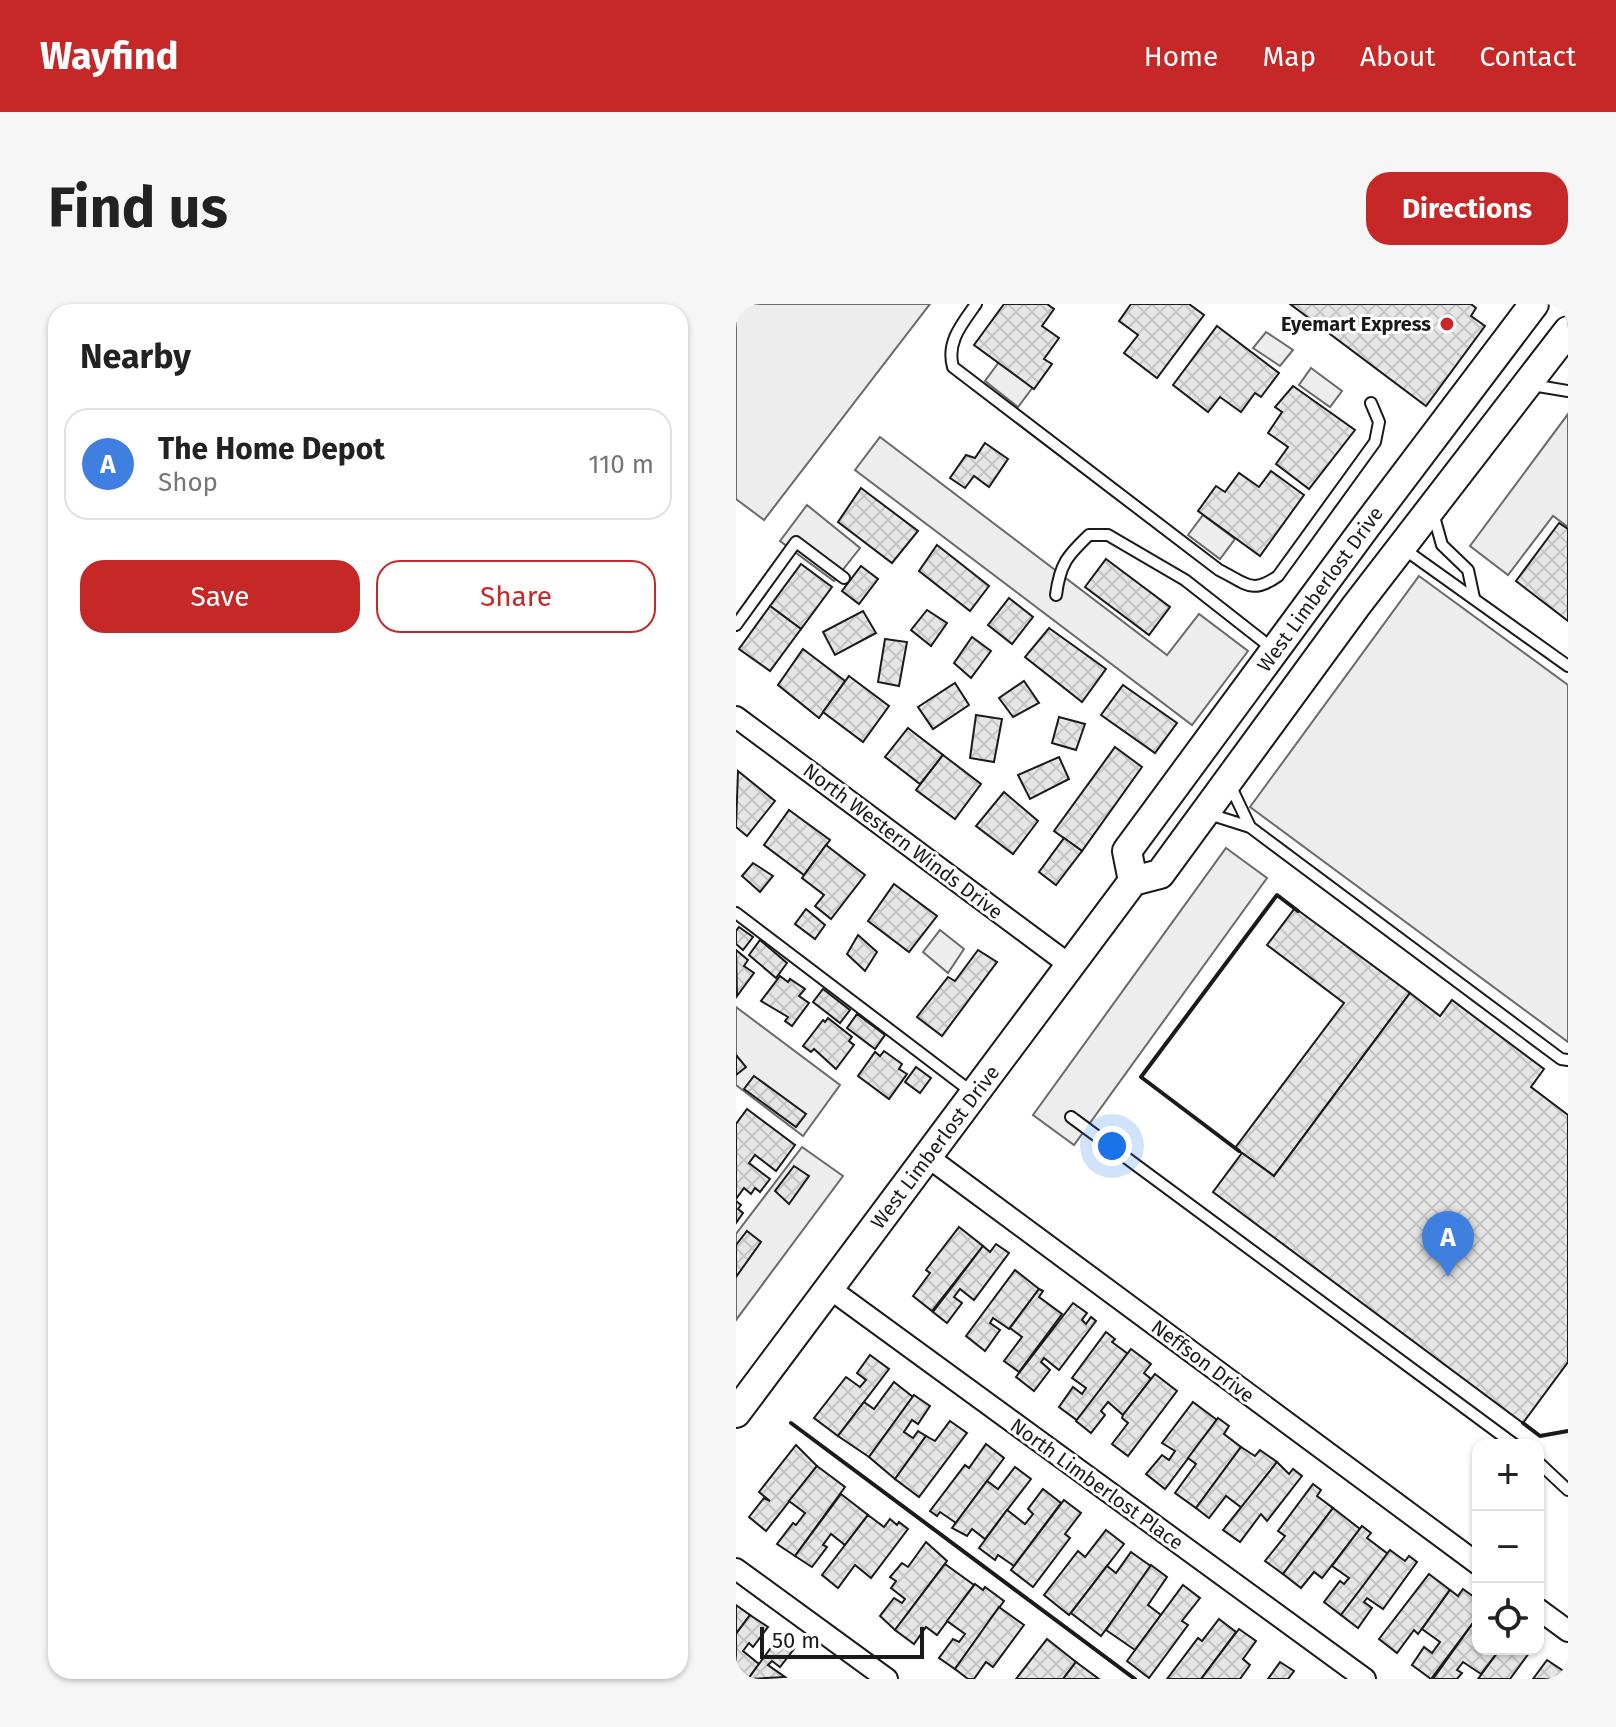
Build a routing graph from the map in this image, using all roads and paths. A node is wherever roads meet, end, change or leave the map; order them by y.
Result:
1 (976, 304) edge
2 (1534, 304) edge
3 (1565, 340) edge
4 (1526, 385) junction
5 (1568, 391) edge
6 (1371, 403) dead end
7 (1388, 498) junction
8 (1431, 508) junction
9 (1401, 547) junction
10 (844, 578) dead end
11 (1056, 595) dead end
12 (1474, 598) junction
13 (736, 625) edge
14 (1275, 651) junction
15 (1568, 666) edge
16 (736, 717) edge
17 (1222, 722) junction
18 (1232, 776) junction
19 (1205, 813) junction
20 (1250, 827) junction
21 (1133, 881) junction
22 (736, 913) edge
23 (1071, 966) junction
24 (1566, 1061) edge
25 (975, 1094) junction
26 (1071, 1117) dead end
27 (928, 1157) junction
28 (829, 1288) junction
29 (736, 1413) edge
30 (1507, 1439) edge
31 (1544, 1468) edge
32 (1568, 1490) edge
33 (1472, 1560) edge
34 (736, 1569) edge
35 (1544, 1613) edge
36 (1568, 1631) edge
37 (887, 1679) edge
38 (1365, 1679) edge

1 - 6 lane
2 - 7 street, West Limberlost Drive
3 - 4 street, West Limberlost Drive
4 - 5 lane
4 - 8 street, West Limberlost Drive
7 - 9 street
7 - 14 street, West Limberlost Drive
8 - 9 street, West Limberlost Drive
8 - 12 lane
9 - 12 lane
9 - 18 street, West Limberlost Drive
10 - 13 lane
11 - 14 lane
12 - 15 lane
14 - 17 street, West Limberlost Drive
16 - 23 street, North Western Winds Drive
17 - 18 street
17 - 21 street, West Limberlost Drive
18 - 19 street, West Limberlost Drive
18 - 20 lane
19 - 20 lane
19 - 21 street, West Limberlost Drive
20 - 24 lane
21 - 23 street, West Limberlost Drive
22 - 25 lane
23 - 25 street, West Limberlost Drive
25 - 27 street, West Limberlost Drive
26 - 30 lane
27 - 28 street, West Limberlost Drive
27 - 33 street, Neffson Drive
28 - 29 street, West Limberlost Drive
28 - 38 street, North Limberlost Place
31 - 32 lane
34 - 37 street
35 - 36 street

